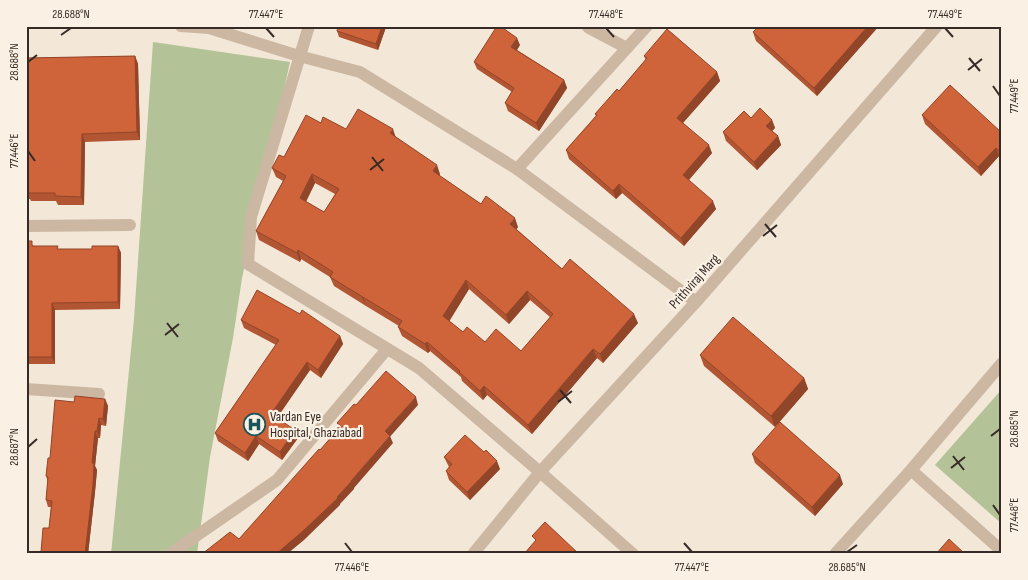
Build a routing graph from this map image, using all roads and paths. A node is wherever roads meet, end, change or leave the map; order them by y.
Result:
1 (181, 26) edge
2 (309, 26) edge
3 (587, 26) edge
4 (647, 26) edge
5 (937, 26) edge
6 (627, 48) junction
7 (300, 56) junction
8 (517, 169) junction
9 (130, 225) dead end
10 (26, 226) edge
11 (696, 302) junction
12 (386, 349) junction
13 (1002, 363) edge
14 (26, 389) edge
15 (99, 394) dead end
16 (911, 470) junction
17 (540, 472) junction
18 (1002, 551) edge
19 (170, 554) edge
20 (473, 554) edge
21 (633, 554) edge
22 (835, 554) edge

1 - 7 street
2 - 7 street
3 - 6 street
4 - 6 street
5 - 11 street, Prithviraj Marg
6 - 8 street
7 - 8 street
7 - 12 street
8 - 11 street
9 - 10 street
11 - 17 street, Prithviraj Marg
12 - 17 street
12 - 19 street
13 - 16 street
14 - 15 street
16 - 18 street
16 - 22 street
17 - 20 street, Prithviraj Marg
17 - 21 street

